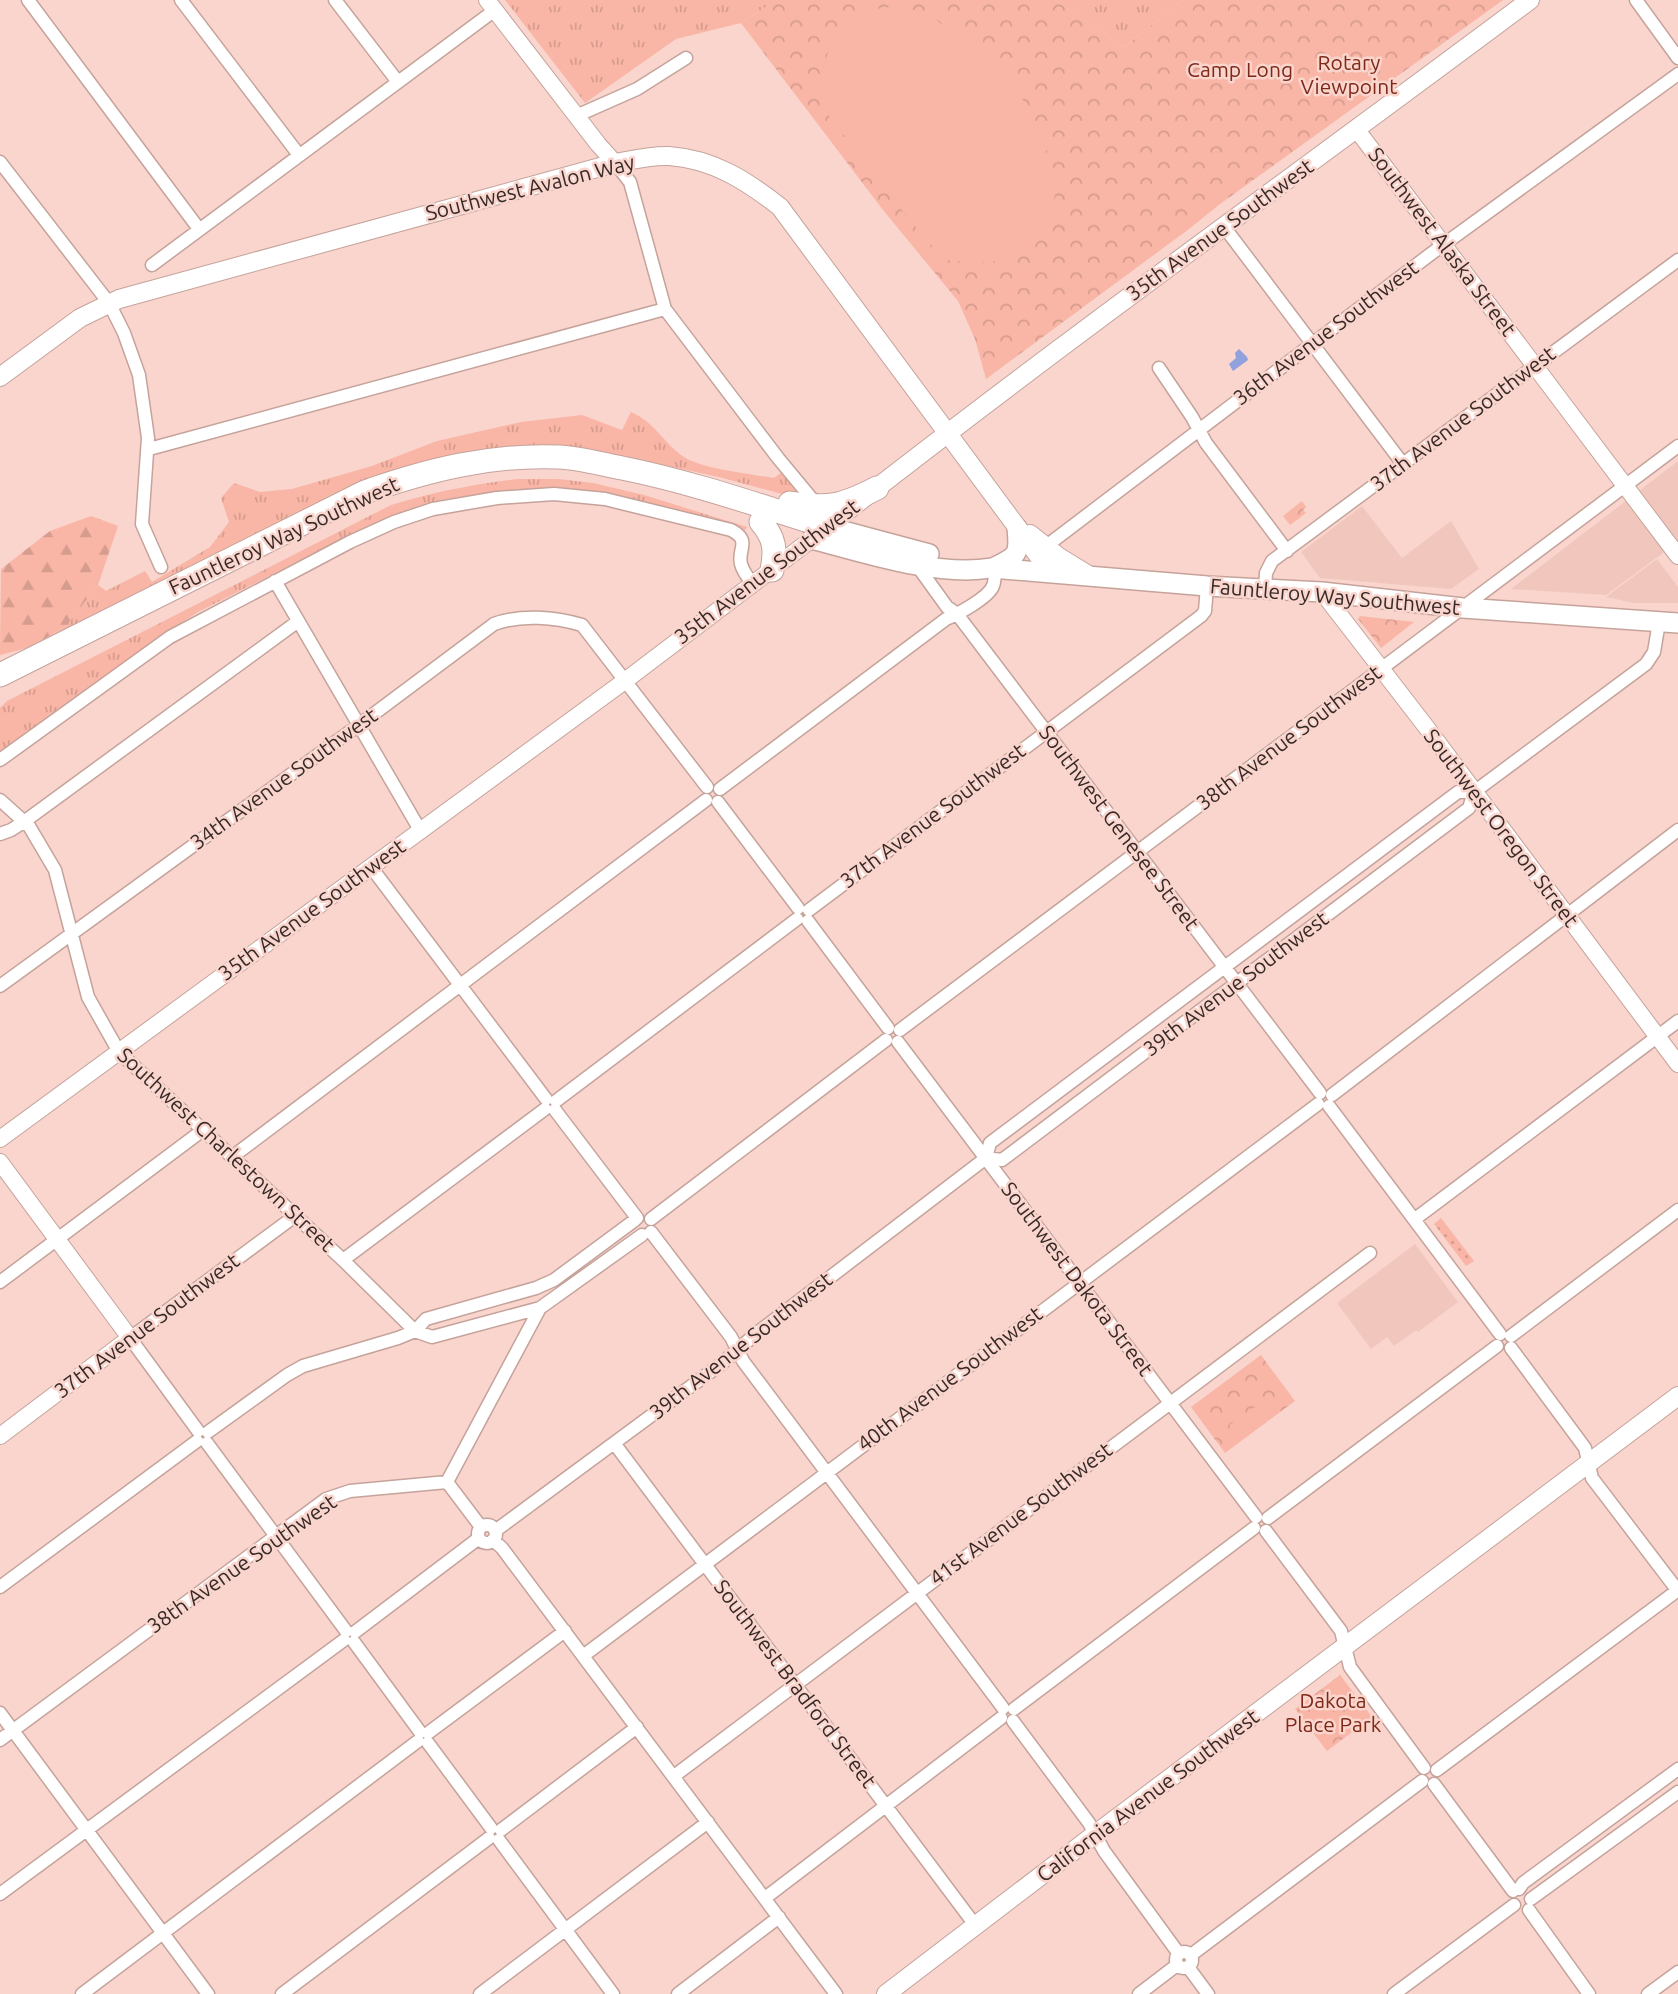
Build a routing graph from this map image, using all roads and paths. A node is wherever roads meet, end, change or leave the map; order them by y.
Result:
1 (28, 0) edge
2 (181, 0) edge
3 (335, 0) edge
4 (1531, 0) edge
5 (1636, 0) edge
6 (491, 5) edge
7 (686, 58) dead end
8 (1678, 58) edge
9 (1678, 74) edge
10 (398, 82) junction
11 (576, 116) junction
12 (1357, 130) junction
13 (299, 155) junction
14 (0, 162) edge
15 (615, 163) junction
16 (1225, 228) junction
17 (199, 229) junction
18 (1443, 245) junction
19 (1678, 260) edge
20 (152, 265) dead end
21 (109, 303) junction
22 (665, 309) junction
23 (1312, 343) junction
24 (1534, 365) junction
25 (1159, 368) dead end
26 (0, 377) edge
27 (1199, 429) junction
28 (948, 433) junction
29 (1678, 446) edge
30 (149, 449) junction
31 (1403, 464) junction
32 (1624, 485) junction
33 (877, 488) joint
34 (761, 522) junction
35 (1013, 522) junction
36 (820, 524) junction
37 (1039, 548) junction
38 (1287, 551) junction
39 (1678, 556) edge
40 (916, 564) junction
41 (161, 566) dead end
42 (993, 568) junction
43 (772, 570) junction
44 (1051, 573) junction
45 (1091, 577) junction
46 (275, 581) junction
47 (753, 584) junction
48 (1207, 586) junction
49 (1265, 589) junction
50 (1322, 592) junction
51 (1463, 608) junction
52 (957, 614) junction
53 (297, 622) junction
54 (1669, 623) edge
55 (582, 625) joint
56 (1382, 669) junction
57 (0, 676) edge
58 (626, 680) junction
59 (0, 691) edge
60 (359, 725) junction
61 (1046, 731) junction
62 (0, 760) edge
63 (1474, 792) junction
64 (713, 794) junction
65 (0, 800) edge
66 (25, 821) junction
67 (420, 830) junction
68 (1678, 830) edge
69 (0, 834) edge
70 (1136, 851) junction
71 (371, 867) junction
72 (803, 915) junction
73 (1566, 915) junction
74 (72, 933) junction
75 (1224, 968) junction
76 (460, 984) junction
77 (1236, 984) junction
78 (0, 985) edge
79 (1678, 1021) edge
80 (893, 1035) junction
81 (1657, 1037) junction
82 (119, 1052) junction
83 (1678, 1064) edge
84 (1325, 1100) junction
85 (551, 1105) junction
86 (203, 1130) junction
87 (0, 1139) edge
88 (232, 1157) junction
89 (986, 1158) junction
90 (0, 1162) edge
91 (1678, 1210) edge
92 (295, 1216) junction
93 (641, 1219) junction
94 (1415, 1220) junction
95 (646, 1234) junction
96 (58, 1239) junction
97 (1370, 1253) dead end
98 (343, 1260) junction
99 (0, 1282) edge
100 (1079, 1282) junction
101 (540, 1308) junction
102 (415, 1331) junction
103 (130, 1338) junction
104 (1505, 1341) junction
105 (737, 1350) junction
106 (1678, 1396) edge
107 (1170, 1403) junction
108 (0, 1436) edge
109 (203, 1437) junction
110 (614, 1443) junction
111 (1589, 1465) junction
112 (826, 1472) junction
113 (447, 1482) junction
114 (1261, 1524) junction
115 (480, 1532) junction
116 (494, 1535) junction
117 (275, 1536) junction
118 (705, 1564) junction
119 (0, 1587) edge
120 (1678, 1591) edge
121 (917, 1593) junction
122 (565, 1631) junction
123 (349, 1636) junction
124 (1345, 1648) junction
125 (583, 1656) junction
126 (795, 1685) junction
127 (0, 1713) edge
128 (1008, 1714) junction
129 (637, 1727) junction
130 (13, 1730) junction
131 (424, 1737) junction
132 (0, 1740) edge
133 (1678, 1769) edge
134 (674, 1776) junction
135 (1427, 1777) junction
136 (1678, 1792) edge
137 (886, 1806) junction
138 (708, 1822) junction
139 (86, 1831) junction
140 (495, 1834) junction
141 (1095, 1835) junction
142 (1516, 1890) junction
143 (0, 1894) edge
144 (765, 1898) junction
145 (1514, 1905) junction
146 (1530, 1905) junction
147 (779, 1917) junction
148 (975, 1926) junction
149 (566, 1929) junction
150 (162, 1933) junction
151 (1184, 1960) junction
152 (1678, 1972) edge
153 (82, 1994) edge
154 (208, 1994) edge
155 (282, 1994) edge
156 (480, 1994) edge
157 (613, 1994) edge
158 (678, 1994) edge
159 (836, 1994) edge
160 (886, 1994) edge
161 (1139, 1994) edge
162 (1208, 1994) edge
163 (1394, 1994) edge
164 (1589, 1994) edge
165 (1647, 1994) edge

1 - 17 street
2 - 13 street
3 - 10 street
4 - 12 main road, 35th Avenue Southwest
5 - 8 street
6 - 10 street
6 - 11 street
7 - 11 street
9 - 18 street, 36th Avenue Southwest
10 - 13 street
11 - 15 street
12 - 16 main road, 35th Avenue Southwest
12 - 18 street, Southwest Alaska Street
13 - 17 street
14 - 21 street
15 - 21 main road, Southwest Avalon Way
15 - 22 street
15 - 28 main road, Southwest Avalon Way
16 - 23 street
16 - 28 main road, 35th Avenue Southwest
17 - 20 street
18 - 23 street, 36th Avenue Southwest
18 - 24 street, Southwest Alaska Street
19 - 24 street, 37th Avenue Southwest
21 - 26 main road, Southwest Avalon Way
21 - 30 street
22 - 30 street
22 - 36 street
23 - 27 street, 36th Avenue Southwest
23 - 31 street
24 - 31 street, 37th Avenue Southwest
24 - 32 street, Southwest Alaska Street
25 - 27 street
27 - 37 street, 36th Avenue Southwest
27 - 38 street
28 - 33 main road, 35th Avenue Southwest
28 - 35 main road, Southwest Avalon Way
29 - 32 street, 38th Avenue Southwest
30 - 41 street
31 - 38 street, 37th Avenue Southwest
32 - 39 street, Southwest Alaska Street
32 - 51 street, 38th Avenue Southwest
33 - 36 highway
34 - 36 highway, Fauntleroy Way Southwest
34 - 43 highway
34 - 59 highway, Fauntleroy Way Southwest
35 - 37 main road, Southwest Avalon Way
35 - 42 main road
36 - 40 main road, Fauntleroy Way Southwest
36 - 42 main road, Fauntleroy Way Southwest
36 - 43 street, 35th Avenue Southwest
36 - 57 highway, Fauntleroy Way Southwest
37 - 44 main road, Southwest Avalon Way
37 - 45 main road, Southwest Avalon Way
38 - 49 street, 37th Avenue Southwest
40 - 42 main road, Fauntleroy Way Southwest
40 - 52 street, Southwest Genesee Street
42 - 44 main road, Fauntleroy Way Southwest
42 - 52 street
43 - 47 street, 35th Avenue Southwest
44 - 45 main road, Fauntleroy Way Southwest
45 - 48 main road, Fauntleroy Way Southwest
46 - 47 street, Fauntleroy Way Southwest
46 - 53 street
46 - 62 street, Fauntleroy Way Southwest
47 - 58 street, 35th Avenue Southwest
48 - 49 main road, Fauntleroy Way Southwest
48 - 61 street, 37th Avenue Southwest
49 - 50 main road, Fauntleroy Way Southwest
50 - 51 main road, Fauntleroy Way Southwest
50 - 56 street, Southwest Oregon Street
51 - 54 main road, Fauntleroy Way Southwest
51 - 56 street, 38th Avenue Southwest
52 - 61 street, Southwest Genesee Street
52 - 64 street
53 - 60 street
53 - 66 street
54 - 63 street, 39th Avenue Southwest
55 - 58 street, Southwest Dakota Street
55 - 60 street, 34th Avenue Southwest
56 - 63 street, Southwest Oregon Street
56 - 70 street, 38th Avenue Southwest
58 - 64 street, Southwest Dakota Street
58 - 67 street, 35th Avenue Southwest
60 - 67 street
60 - 74 street, 34th Avenue Southwest
61 - 70 street, Southwest Genesee Street
61 - 72 street, 37th Avenue Southwest
63 - 73 street, Southwest Oregon Street
63 - 75 street, 39th Avenue Southwest
63 - 77 street, 39th Avenue Southwest
64 - 72 street, Southwest Dakota Street
64 - 76 street
65 - 66 street, Southwest Charlestown Street
66 - 69 street
66 - 74 street, Southwest Charlestown Street
67 - 71 street, 35th Avenue Southwest
68 - 73 street, 40th Avenue Southwest
70 - 75 street, Southwest Genesee Street
70 - 80 street, 38th Avenue Southwest
71 - 76 street
71 - 82 street, 35th Avenue Southwest
72 - 80 street, Southwest Dakota Street
72 - 85 street, 37th Avenue Southwest
73 - 81 street, Southwest Oregon Street
73 - 84 street, 40th Avenue Southwest
74 - 78 street, 34th Avenue Southwest
74 - 82 street, Southwest Charlestown Street
75 - 77 street, Southwest Genesee Street
75 - 89 street, 39th Avenue Southwest
76 - 85 street
76 - 88 street
77 - 84 street, Southwest Genesee Street
77 - 89 street, 39th Avenue Southwest
79 - 81 street
80 - 89 street, Southwest Dakota Street
80 - 93 street, 38th Avenue Southwest
81 - 83 street, Southwest Oregon Street
81 - 94 street
82 - 86 street, Southwest Charlestown Street
82 - 87 street, 35th Avenue Southwest
84 - 94 street, Southwest Genesee Street
84 - 100 street, 40th Avenue Southwest
85 - 93 street
85 - 98 street, 37th Avenue Southwest
86 - 88 street, Southwest Charlestown Street
86 - 96 street
88 - 92 street, Southwest Charlestown Street
89 - 100 street, Southwest Dakota Street
89 - 105 street, 39th Avenue Southwest
90 - 96 street
91 - 104 street
92 - 98 street, Southwest Charlestown Street
92 - 103 street, 37th Avenue Southwest
93 - 95 street
93 - 102 street, 38th Avenue Southwest
94 - 104 street, Southwest Genesee Street
95 - 101 street
95 - 105 street
96 - 99 street
96 - 103 street
97 - 107 street, 41st Avenue Southwest
98 - 102 street, Southwest Charlestown Street
100 - 107 street, Southwest Dakota Street
100 - 112 street, 40th Avenue Southwest
101 - 102 street
101 - 113 street
102 - 109 street
103 - 108 street, 37th Avenue Southwest
103 - 109 street
104 - 111 street, Southwest Genesee Street
104 - 114 street
105 - 110 street, 39th Avenue Southwest
105 - 112 street
106 - 111 main road, California Avenue Southwest
107 - 114 street, Southwest Dakota Street
107 - 121 street, 41st Avenue Southwest
109 - 117 street
109 - 119 street
110 - 116 street, 39th Avenue Southwest
110 - 118 street, Southwest Bradford Street
111 - 120 street, Southwest Genesee Street
111 - 124 main road, California Avenue Southwest
112 - 118 street, 40th Avenue Southwest
112 - 121 street
113 - 115 street
113 - 117 street, 38th Avenue Southwest
114 - 124 street, Southwest Dakota Street
114 - 128 street
115 - 116 street
115 - 123 street
116 - 122 street
117 - 123 street
117 - 130 street, 38th Avenue Southwest
118 - 125 street, 40th Avenue Southwest
118 - 126 street, Southwest Bradford Street
120 - 135 street
121 - 126 street, 41st Avenue Southwest
121 - 128 street
122 - 125 street
122 - 131 street
123 - 131 street
123 - 139 street
124 - 135 street, Southwest Dakota Street
124 - 141 main road, California Avenue Southwest
125 - 129 street
126 - 134 street, 41st Avenue Southwest
126 - 137 street, Southwest Bradford Street
127 - 130 street
128 - 137 street
128 - 141 street
129 - 134 street
129 - 140 street
130 - 132 street, 38th Avenue Southwest
130 - 139 street
131 - 140 street
131 - 150 street
133 - 142 street
134 - 138 street
135 - 142 street, Southwest Dakota Street
135 - 151 street
136 - 146 street
137 - 144 street
137 - 148 street, Southwest Bradford Street
138 - 144 street
138 - 149 street
139 - 143 street
139 - 150 street
140 - 149 street
140 - 155 street
141 - 148 main road, California Avenue Southwest
141 - 151 street
142 - 145 street
142 - 146 street
144 - 147 street
145 - 146 street
145 - 163 street
146 - 164 street
147 - 158 street
147 - 159 street
148 - 160 main road, California Avenue Southwest
149 - 156 street
149 - 157 street
150 - 153 street
150 - 154 street
151 - 161 street
151 - 162 street
152 - 165 street

